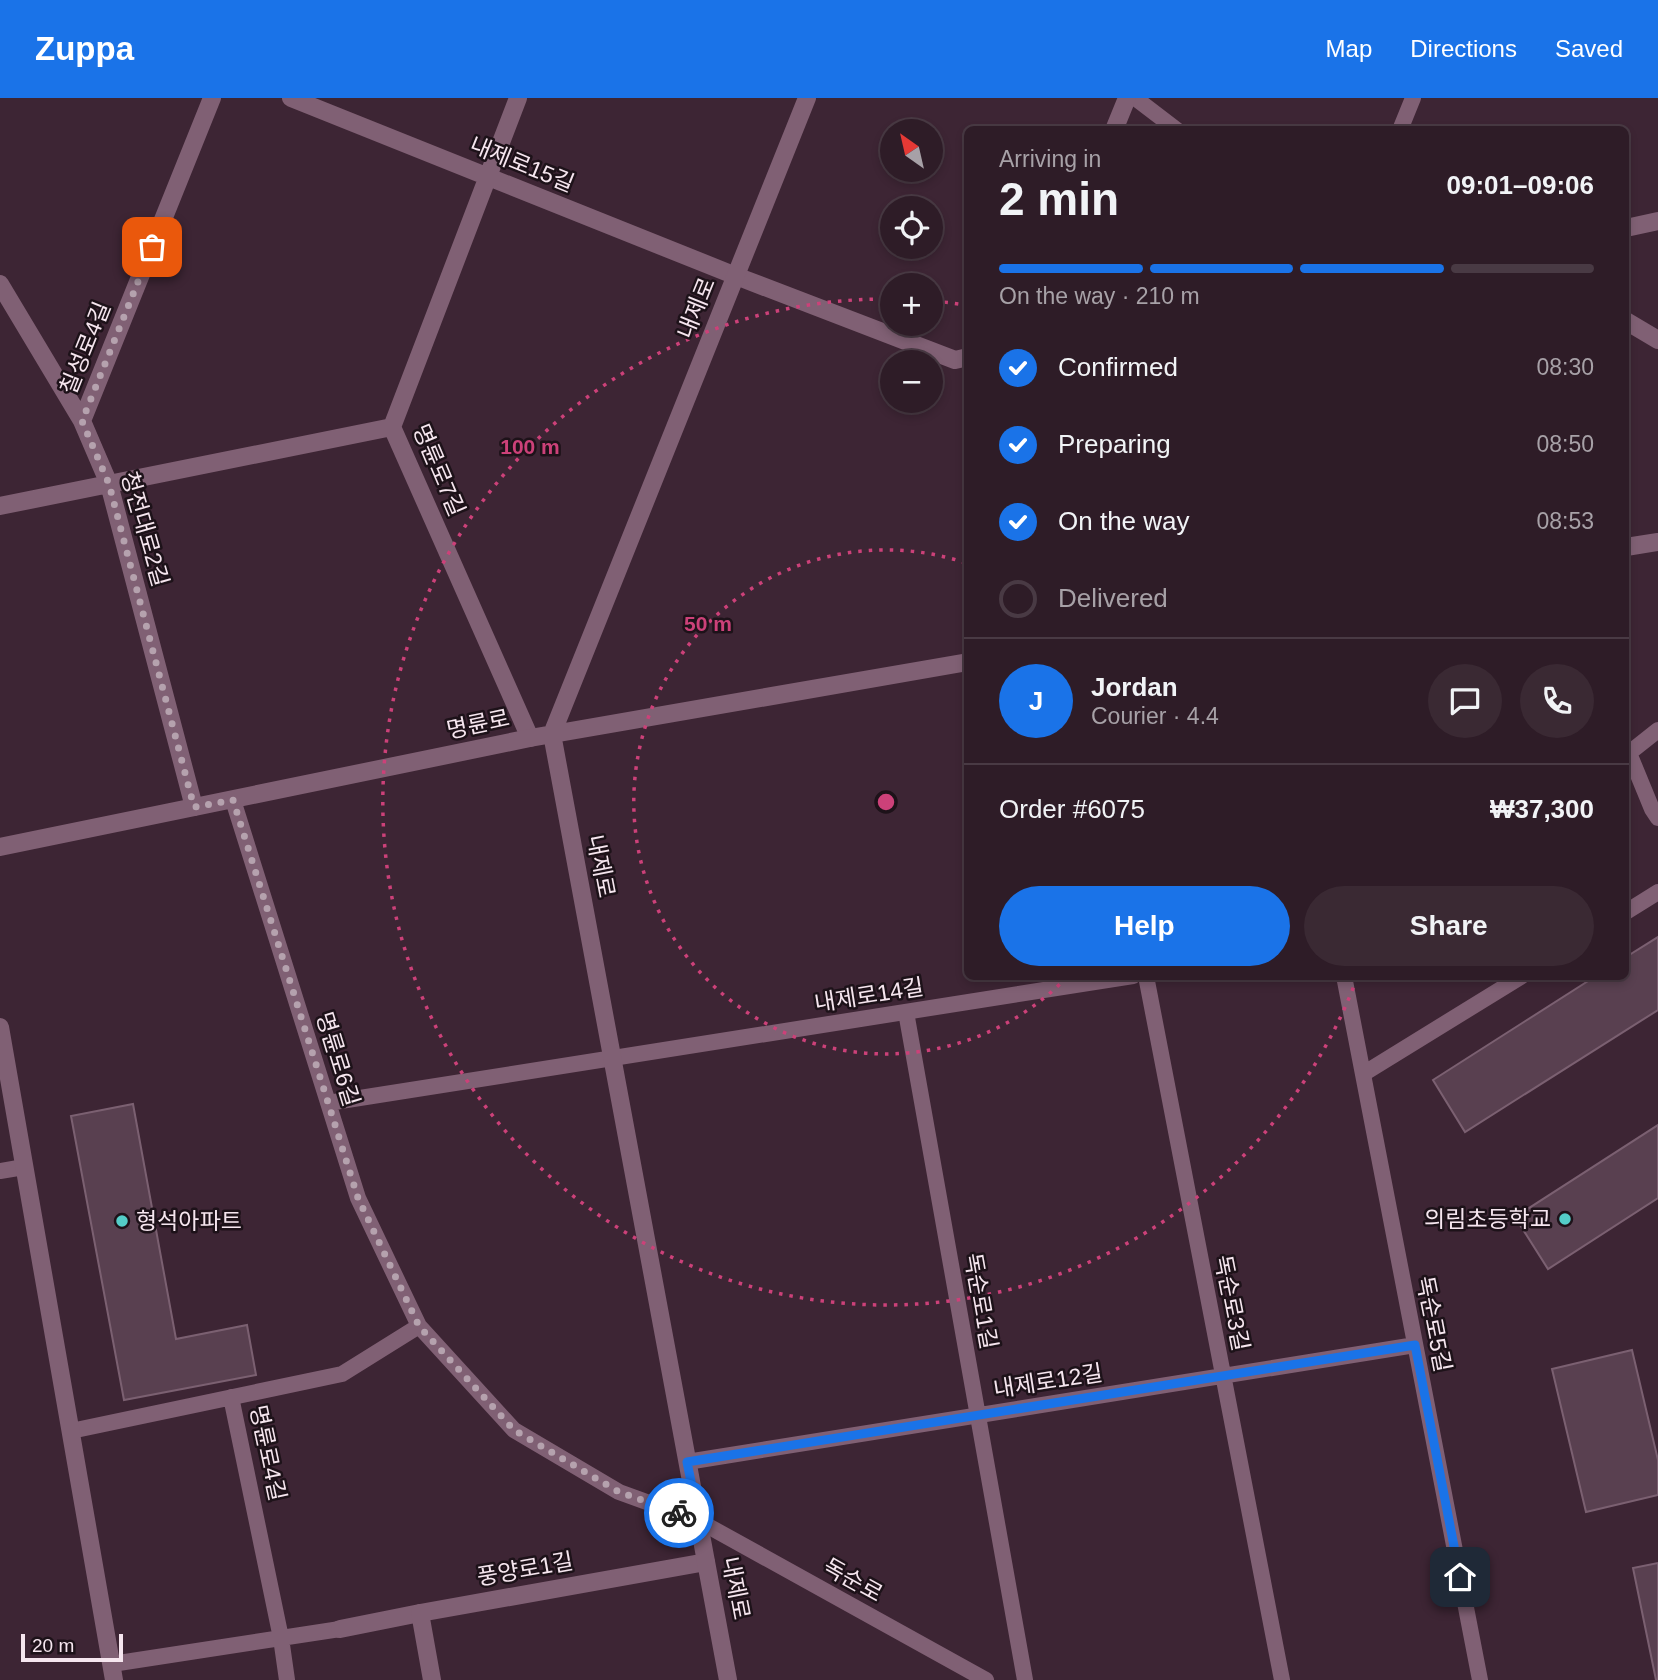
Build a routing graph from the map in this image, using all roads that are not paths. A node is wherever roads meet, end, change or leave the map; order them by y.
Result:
1 (212, 98) edge
2 (291, 98) edge
3 (518, 98) edge
4 (807, 98) edge
5 (1127, 98) edge
6 (1136, 98) edge
7 (1413, 98) edge
8 (1116, 126) edge
9 (1172, 126) edge
10 (1402, 126) edge
11 (488, 177) junction
12 (1658, 221) edge
13 (1629, 227) edge
14 (736, 276) junction
15 (0, 284) edge
16 (1629, 323) edge
17 (1658, 340) edge
18 (964, 358) edge
19 (82, 421) junction
20 (392, 427) junction
21 (109, 484) junction
22 (0, 506) edge
23 (1658, 541) edge
24 (1629, 546) edge
25 (964, 663) edge
26 (1658, 730) edge
27 (552, 734) junction
28 (530, 738) junction
29 (233, 800) junction
30 (194, 807) junction
31 (1658, 818) edge
32 (0, 847) edge
33 (1658, 892) edge
34 (1629, 910) edge
35 (1108, 980) edge
36 (1147, 980) edge
37 (1345, 980) edge
38 (1516, 980) edge
39 (906, 1013) junction
40 (0, 1027) edge
41 (612, 1059) junction
42 (1363, 1074) junction
43 (328, 1103) junction
44 (24, 1167) junction
45 (0, 1171) edge
46 (419, 1326) junction
47 (1415, 1345) junction
48 (1223, 1376) junction
49 (231, 1397) junction
50 (978, 1415) junction
51 (71, 1431) junction
52 (687, 1462) junction
53 (699, 1521) junction
54 (706, 1562) junction
55 (419, 1613) junction
56 (340, 1629) joint
57 (281, 1638) junction
58 (113, 1672) edge
59 (287, 1680) edge
60 (432, 1680) edge
61 (728, 1680) edge
62 (986, 1680) edge
63 (1025, 1680) edge
64 (1282, 1680) edge
65 (1480, 1680) edge

1 - 19 street, 칠성로4길
2 - 11 street, 내제로15길
3 - 11 street, 명륜로7길
4 - 14 street, 내제로
5 - 8 street
6 - 9 lane
7 - 10 lane
11 - 14 street, 내제로15길
11 - 20 street, 명륜로7길
12 - 13 street
14 - 18 street, 내제로15길
14 - 27 street, 내제로
15 - 19 street, 청전대로2길
16 - 17 street
19 - 21 street, 청전대로2길
20 - 21 street
20 - 28 street, 명륜로7길
21 - 22 street
21 - 30 street, 청전대로2길
23 - 24 street
25 - 27 street, 명륜로
26 - 31 lane
27 - 28 street, 명륜로
27 - 41 street, 내제로
28 - 29 street, 명륜로
29 - 30 street, 명륜로
29 - 43 lane, 명륜로6길
30 - 32 street, 명륜로
33 - 34 lane
35 - 39 lane, 내제로14길
36 - 48 lane, 독순로3길
37 - 42 lane, 독순로5길
38 - 42 lane
39 - 41 lane, 내제로14길
39 - 50 lane, 독순로1길
40 - 44 street
41 - 43 lane, 내제로14길
41 - 52 street, 내제로
42 - 47 lane, 독순로5길
43 - 46 lane, 명륜로6길
44 - 45 lane
44 - 51 street
46 - 49 lane
46 - 53 lane, 명륜로6길
47 - 48 lane, 내제로12길
47 - 65 lane, 독순로5길
48 - 50 lane, 내제로12길
48 - 64 lane, 독순로3길
49 - 51 lane, 명륜로4길
49 - 57 lane, 명륜로4길
50 - 52 lane, 내제로12길
50 - 63 lane, 독순로1길
51 - 58 street
52 - 53 street, 내제로
53 - 54 street, 내제로
53 - 62 lane, 독순로
54 - 55 street, 풍양로1길
54 - 61 street, 내제로
55 - 56 street, 풍양로1길
55 - 60 street
56 - 57 lane
57 - 58 lane
57 - 59 lane, 명륜로4길

